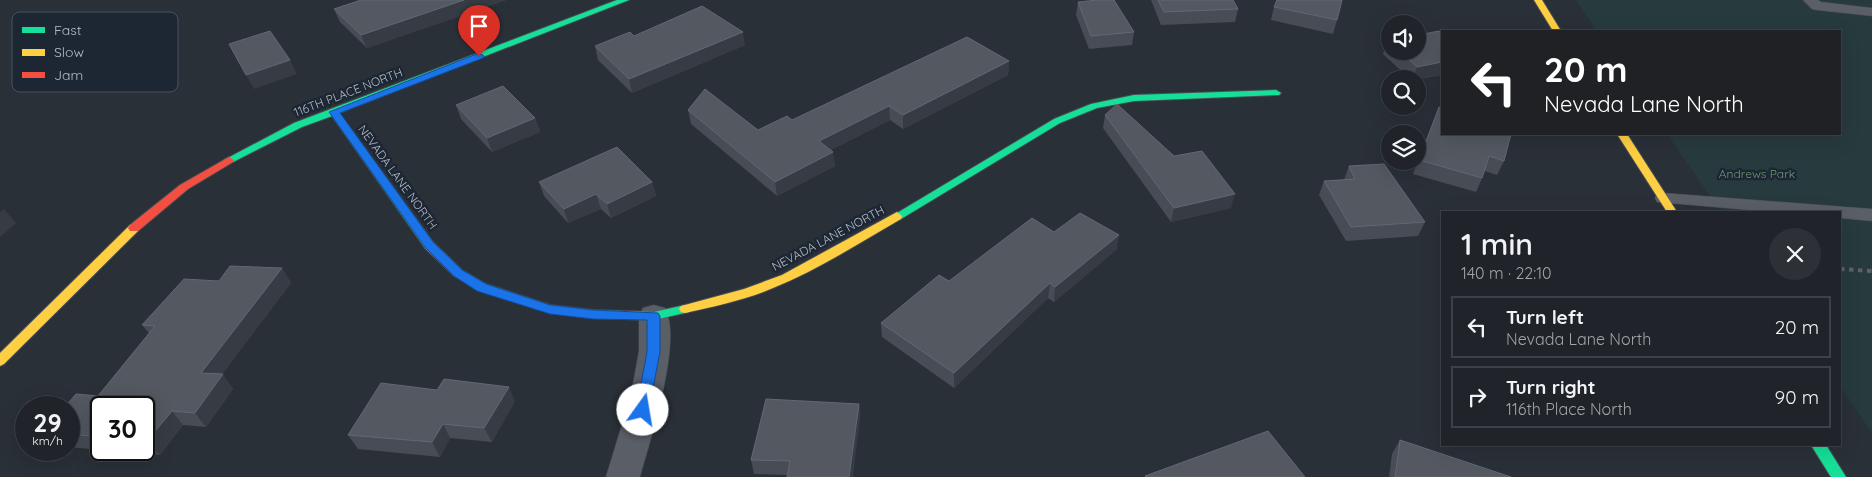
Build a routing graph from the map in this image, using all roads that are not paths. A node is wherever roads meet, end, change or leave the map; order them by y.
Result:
1 (625, 0) edge
2 (1538, 0) edge
3 (1810, 0) edge
4 (1872, 12) edge
5 (1556, 30) edge
6 (1276, 93) dead end
7 (334, 112) junction
8 (1623, 135) edge
9 (1668, 205) edge
10 (1790, 211) edge
11 (1841, 213) edge
12 (1872, 215) edge
13 (654, 316) junction
14 (0, 361) edge
15 (1819, 446) edge
16 (623, 477) edge
17 (1839, 477) edge

1 - 7 street, 116TH PLACE NORTH
2 - 5 street
3 - 4 lane
6 - 13 street, NEVADA LANE NORTH
7 - 13 street, NEVADA LANE NORTH
7 - 14 street, 116TH PLACE NORTH
8 - 9 street
9 - 10 lane
11 - 12 lane
13 - 16 street
15 - 17 street

